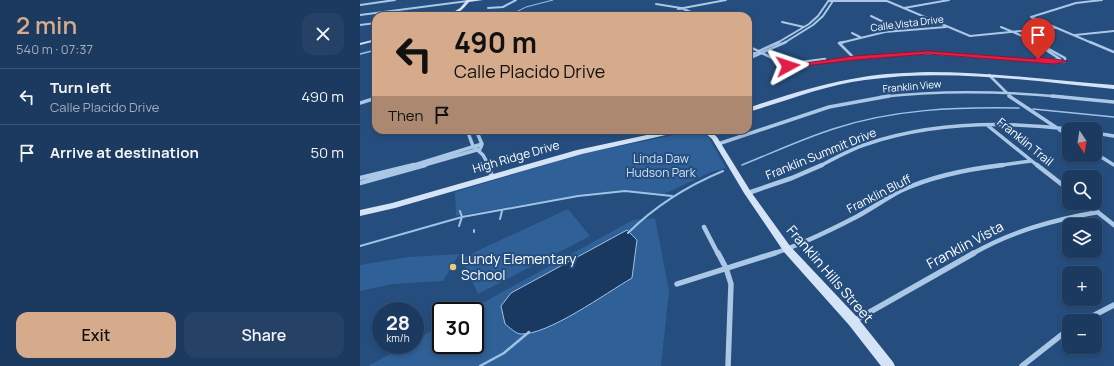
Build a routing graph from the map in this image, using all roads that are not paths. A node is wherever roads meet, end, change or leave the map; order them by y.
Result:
1 (395, 0) edge
2 (482, 0) edge
3 (516, 0) edge
4 (717, 0) edge
5 (726, 0) edge
6 (877, 0) edge
7 (887, 0) edge
8 (949, 0) edge
9 (1102, 0) edge
10 (468, 1) edge
11 (712, 1) edge
12 (832, 1) edge
13 (859, 2) junction
14 (360, 5) edge
15 (488, 8) dead end
16 (678, 8) junction
17 (906, 8) junction
18 (372, 12) edge
19 (376, 12) edge
20 (456, 12) edge
21 (686, 12) edge
22 (690, 12) edge
23 (820, 13) junction
24 (825, 13) junction
25 (360, 14) edge
26 (871, 16) dead end
27 (927, 16) junction
28 (923, 17) junction
29 (782, 22) dead end
30 (372, 24) edge
31 (360, 25) edge
32 (946, 26) junction
33 (950, 26) junction
34 (803, 27) junction
35 (1001, 27) dead end
36 (809, 28) junction
37 (1054, 28) junction
38 (900, 30) junction
39 (1030, 30) junction
40 (1011, 31) junction
41 (1114, 31) edge
42 (852, 33) dead end
43 (1015, 33) junction
44 (972, 35) junction
45 (1073, 36) junction
46 (860, 37) junction
47 (785, 38) junction
48 (789, 39) junction
49 (372, 41) edge
50 (360, 44) edge
51 (1037, 44) junction
52 (1042, 44) junction
53 (752, 46) edge
54 (761, 51) junction
55 (1114, 52) edge
56 (752, 54) edge
57 (752, 57) edge
58 (853, 57) junction
59 (1000, 57) junction
60 (1060, 59) junction
61 (1065, 61) junction
62 (989, 75) junction
63 (1114, 88) edge
64 (1004, 91) junction
65 (372, 98) edge
66 (360, 102) edge
67 (1114, 102) edge
68 (752, 109) edge
69 (987, 125) junction
70 (1055, 127) junction
71 (1062, 128) edge
72 (1062, 132) edge
73 (468, 134) edge
74 (478, 134) edge
75 (661, 134) edge
76 (709, 134) edge
77 (716, 134) edge
78 (751, 134) edge
79 (752, 134) edge
80 (1102, 134) edge
81 (1114, 136) edge
82 (716, 141) junction
83 (482, 144) junction
84 (473, 146) junction
85 (480, 149) junction
86 (1102, 157) edge
87 (1031, 161) junction
88 (1114, 165) edge
89 (375, 177) junction
90 (492, 177) junction
91 (360, 178) edge
92 (360, 183) edge
93 (1062, 185) edge
94 (748, 193) junction
95 (1095, 210) edge
96 (1098, 212) junction
97 (360, 213) edge
98 (1114, 225) edge
99 (704, 227) dead end
100 (787, 249) junction
101 (726, 268) junction
102 (677, 284) dead end
103 (1114, 305) edge
104 (1097, 314) edge
105 (853, 321) junction
106 (1062, 334) edge
107 (730, 365) edge
108 (889, 366) edge
109 (1022, 366) edge

1 - 14 street
2 - 10 street
3 - 15 street
4 - 11 street
5 - 11 street
6 - 13 street
7 - 13 street
7 - 17 street
8 - 17 street
9 - 37 street
10 - 19 street
10 - 20 street
11 - 16 street
12 - 13 street
12 - 23 street
12 - 24 street
16 - 16 street
16 - 21 street
16 - 22 street
17 - 27 street
17 - 28 street
18 - 25 street
23 - 24 street
23 - 34 street
24 - 36 street
26 - 38 street
27 - 28 street
27 - 33 street
28 - 32 street
29 - 34 street
30 - 31 street
32 - 33 street, Calle Vista Drive
32 - 38 street, Calle Vista Drive
32 - 44 street
33 - 44 street
34 - 36 street
34 - 47 street
35 - 40 street
36 - 48 street
37 - 39 street
37 - 45 street
38 - 46 street, Calle Vista Drive
39 - 40 street
39 - 43 street
40 - 43 street
40 - 44 street
41 - 45 street
42 - 46 street
43 - 44 street
43 - 51 street
43 - 52 street
45 - 55 street
46 - 58 street, Calle Vista Drive
47 - 48 street
47 - 54 street
48 - 54 street
49 - 50 street
51 - 52 street
51 - 60 street
52 - 61 street
53 - 54 street
54 - 56 street
54 - 57 street
54 - 58 street
58 - 59 street
59 - 60 street
59 - 61 street
60 - 61 street
62 - 63 street
62 - 64 street
62 - 68 street
64 - 67 street, Franklin View
64 - 70 street
64 - 79 street, Franklin View
65 - 66 street
69 - 70 street, Franklin Summit Drive
69 - 87 street, Franklin Trail
69 - 94 street, Franklin Summit Drive
70 - 71 street, Franklin Summit Drive
70 - 72 street
73 - 84 street
74 - 83 street
75 - 90 street, High Ridge Drive
76 - 82 street, Franklin Hills Street
77 - 82 street, Franklin Hills Street
78 - 82 street, Franklin View
80 - 81 street
82 - 94 street, Franklin Hills Street
83 - 84 street
83 - 85 street
84 - 85 street
84 - 89 street
85 - 89 street
85 - 90 street
86 - 88 street
87 - 93 street, Franklin Trail
87 - 100 street, Franklin Bluff
89 - 91 street
89 - 92 street
90 - 97 street, High Ridge Drive
94 - 100 street, Franklin Hills Street
95 - 96 street
96 - 98 street
96 - 105 street, Franklin Vista
99 - 101 street
100 - 101 street, Franklin Bluff
100 - 105 street, Franklin Hills Street
101 - 102 street, Franklin Bluff
101 - 107 street
103 - 104 street
105 - 108 street, Franklin Hills Street
106 - 109 street

